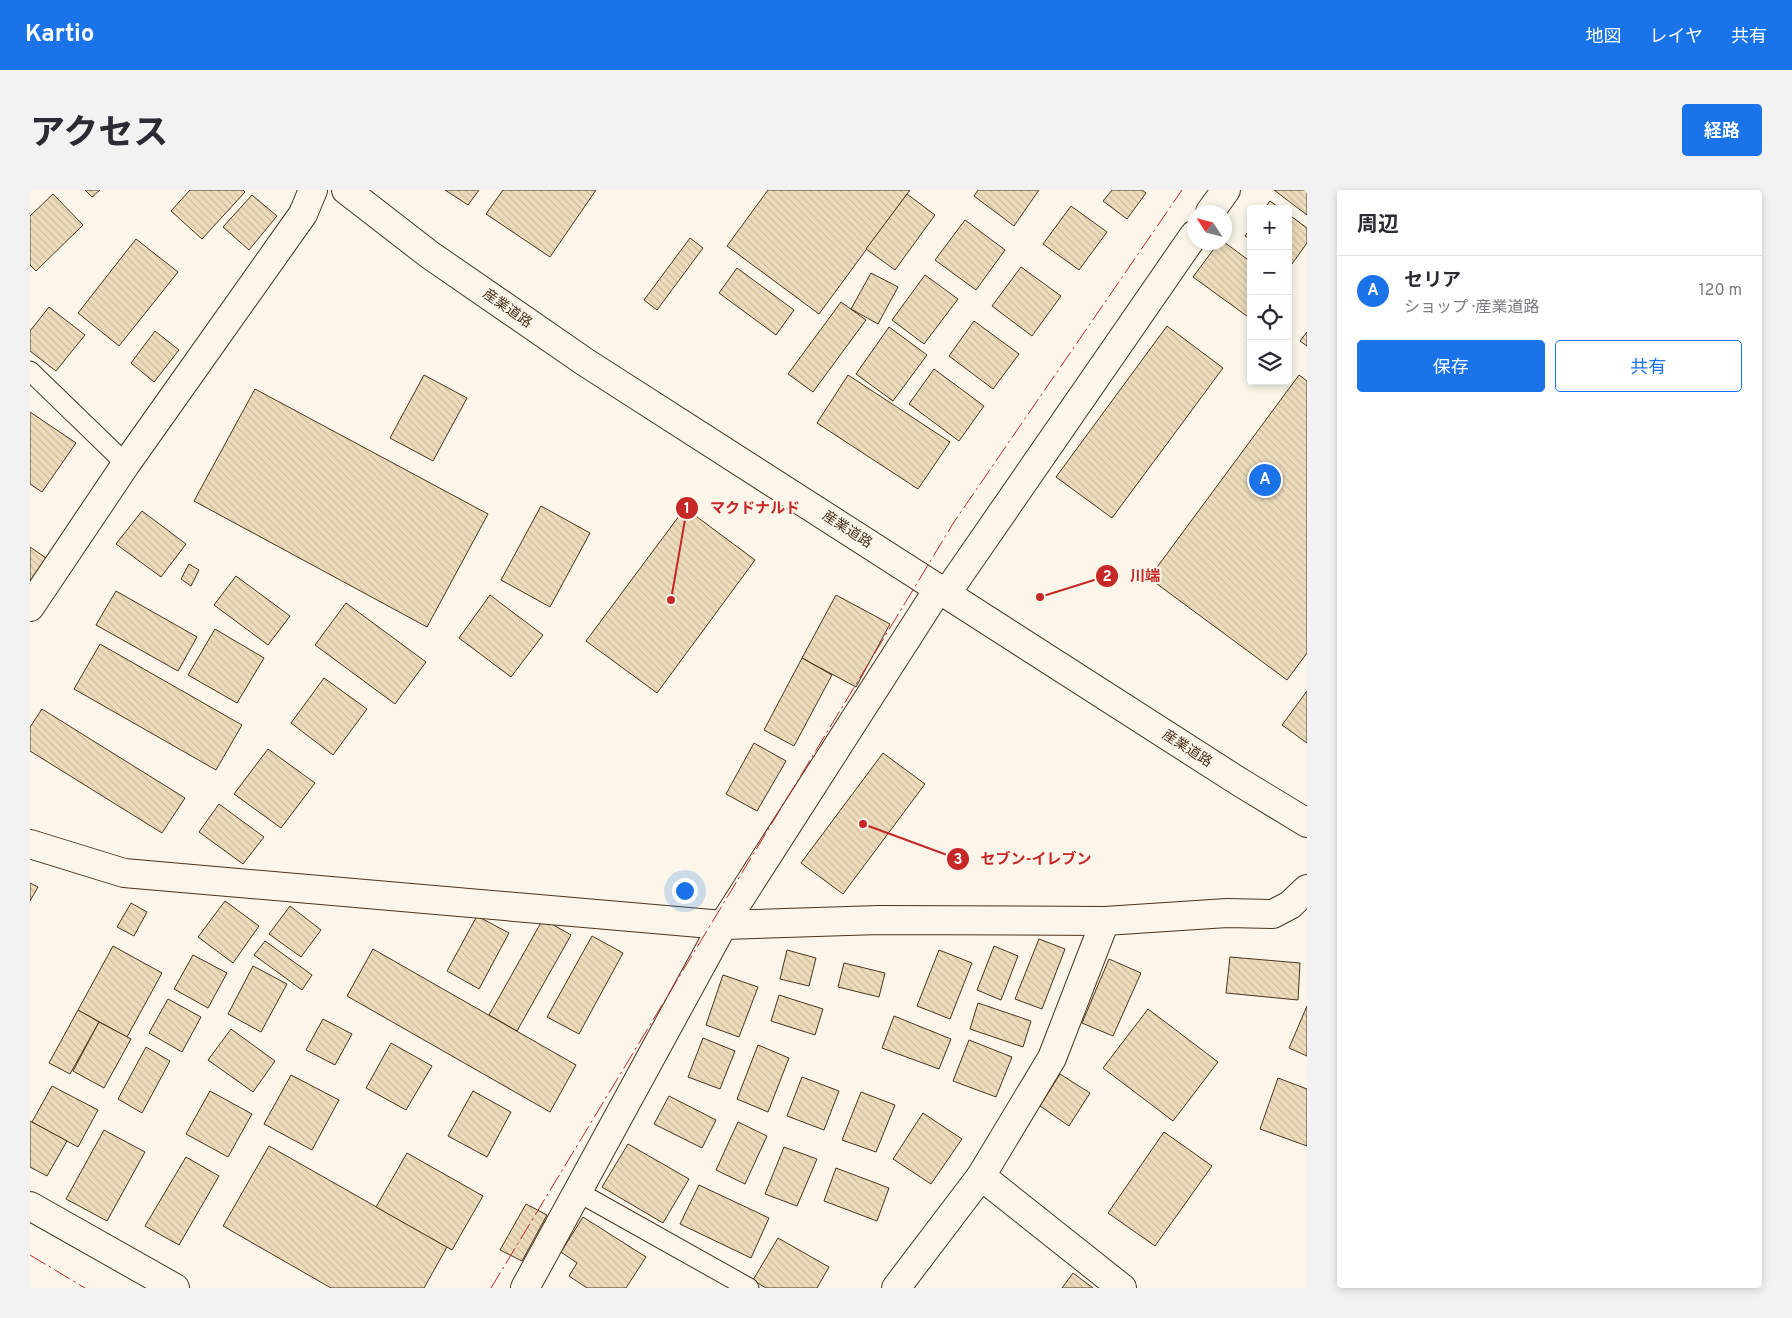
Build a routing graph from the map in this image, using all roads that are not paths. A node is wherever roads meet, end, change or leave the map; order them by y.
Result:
1 (313, 190) edge
2 (346, 190) edge
3 (1226, 190) edge
4 (1215, 205) edge
5 (1187, 245) edge
6 (30, 371) edge
7 (126, 464) junction
8 (943, 591) junction
9 (30, 606) edge
10 (1307, 823) edge
11 (30, 844) edge
12 (1307, 889) edge
13 (1105, 921) junction
14 (723, 925) junction
15 (981, 1176) junction
16 (578, 1192) junction
17 (30, 1206) edge
18 (175, 1288) edge
19 (525, 1288) edge
20 (749, 1288) edge
21 (896, 1288) edge
22 (1122, 1288) edge

1 - 7 street
2 - 8 street, 産業道路
3 - 4 street
5 - 8 street
6 - 7 lane
7 - 9 street
8 - 10 street, 産業道路
8 - 14 street
11 - 14 street
12 - 13 street
13 - 14 street
13 - 15 street
14 - 16 street
15 - 21 street
15 - 22 street
16 - 19 street
16 - 20 lane
17 - 18 street

